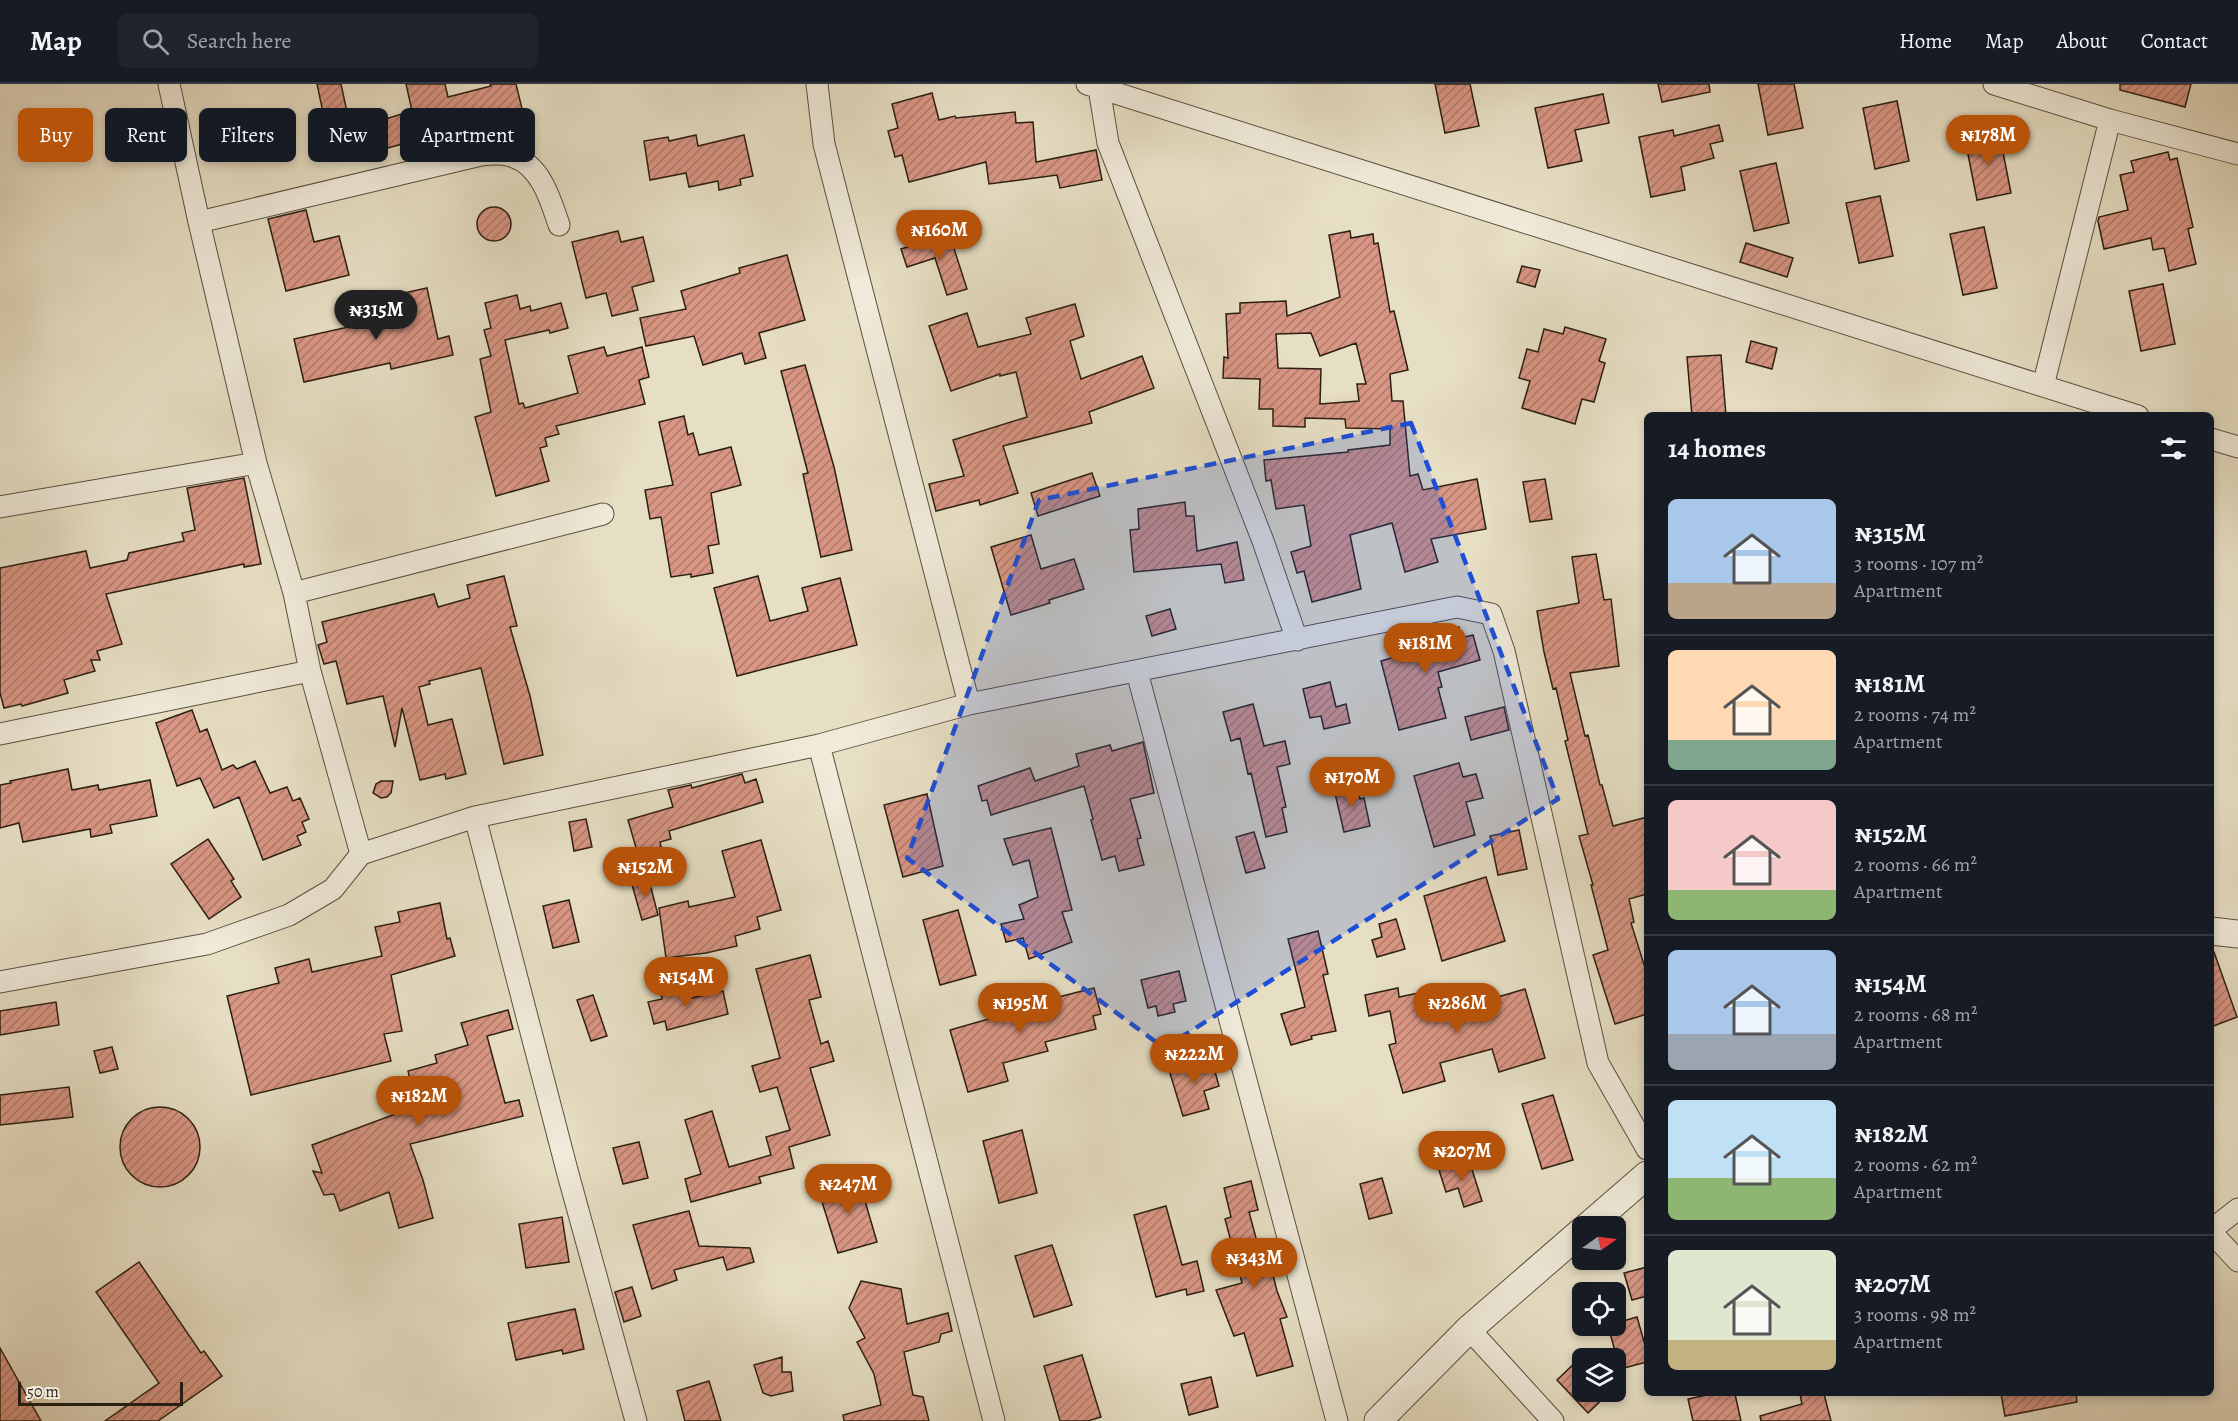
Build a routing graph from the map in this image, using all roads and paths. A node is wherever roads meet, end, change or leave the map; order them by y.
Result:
1 (168, 84) edge
2 (817, 84) edge
3 (1994, 84) edge
4 (1093, 86) edge
5 (2110, 120) junction
6 (2238, 154) edge
7 (199, 222) junction
8 (560, 225) dead end
9 (2043, 386) junction
10 (2125, 412) edge
11 (2214, 440) edge
12 (2238, 447) edge
13 (256, 463) junction
14 (0, 507) edge
15 (603, 514) dead end
16 (294, 593) junction
17 (1298, 640) junction
18 (310, 671) junction
19 (1137, 672) junction
20 (969, 704) junction
21 (0, 734) edge
22 (819, 745) junction
23 (475, 817) junction
24 (361, 854) junction
25 (2214, 931) edge
26 (2238, 934) edge
27 (0, 982) edge
28 (1644, 1144) edge
29 (1644, 1178) edge
30 (2238, 1209) edge
31 (1600, 1216) edge
32 (2214, 1229) edge
33 (2214, 1234) edge
34 (1572, 1240) edge
35 (2238, 1261) edge
36 (1469, 1329) junction
37 (636, 1421) edge
38 (994, 1421) edge
39 (1337, 1421) edge
40 (1378, 1421) edge
41 (1553, 1421) edge

1 - 7 street
2 - 20 street
3 - 5 street
4 - 9 street
4 - 17 street
5 - 6 street
5 - 9 street
7 - 8 street
7 - 13 street
9 - 10 street
11 - 12 street
13 - 14 street
13 - 16 street
15 - 16 street
16 - 18 street
17 - 19 street
17 - 28 street
18 - 21 street
18 - 24 street
19 - 20 street
19 - 39 street
20 - 22 street
22 - 23 street
22 - 38 street
23 - 24 street
23 - 37 street
24 - 27 street
25 - 26 street
29 - 31 street
30 - 32 street
33 - 35 street
34 - 36 street
36 - 40 street
36 - 41 street

